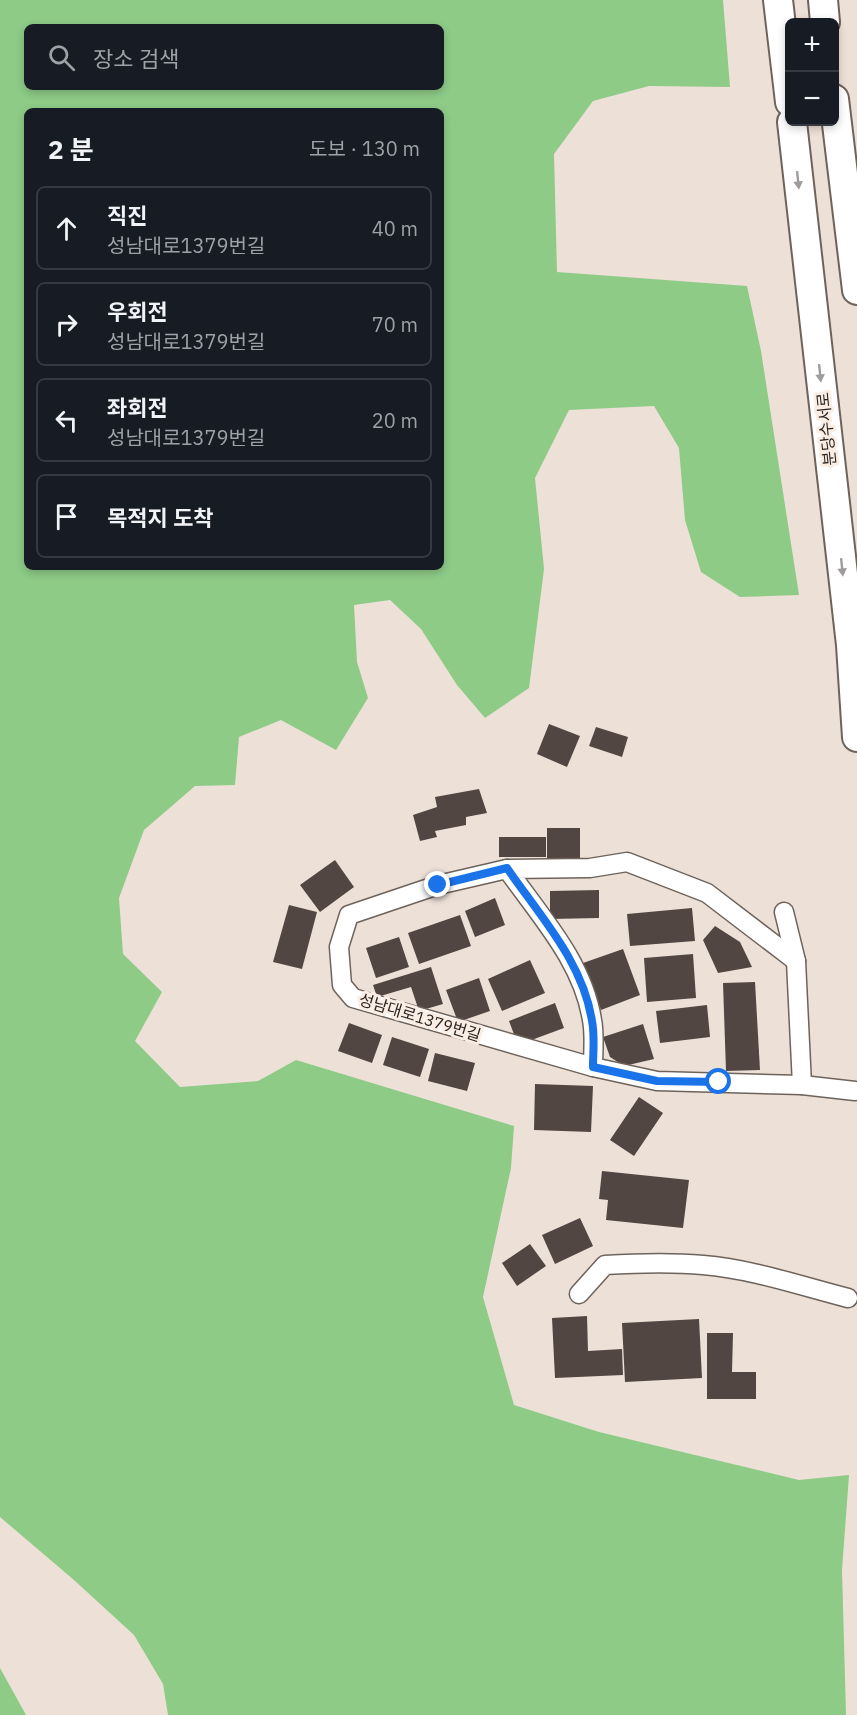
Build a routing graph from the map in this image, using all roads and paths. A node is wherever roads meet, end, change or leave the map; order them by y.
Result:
1 (778, 0) edge
2 (823, 0) edge
3 (825, 18) edge
4 (786, 72) edge
5 (792, 126) edge
6 (837, 126) edge
7 (857, 290) edge
8 (857, 737) edge
9 (507, 868) junction
10 (784, 912) dead end
11 (796, 961) junction
12 (593, 1067) junction
13 (802, 1085) junction
14 (855, 1091) dead end
15 (579, 1294) dead end
16 (848, 1298) dead end

1 - 4 highway
2 - 3 highway
5 -> 8 highway, 분당수서로
6 - 7 highway
9 - 11 street, 성남대로1379번길
9 - 12 street
9 - 12 street, 성남대로1379번길
10 - 11 street
11 - 13 street
12 - 13 street, 성남대로1379번길
13 - 14 street, 성남대로1379번길
15 - 16 street

